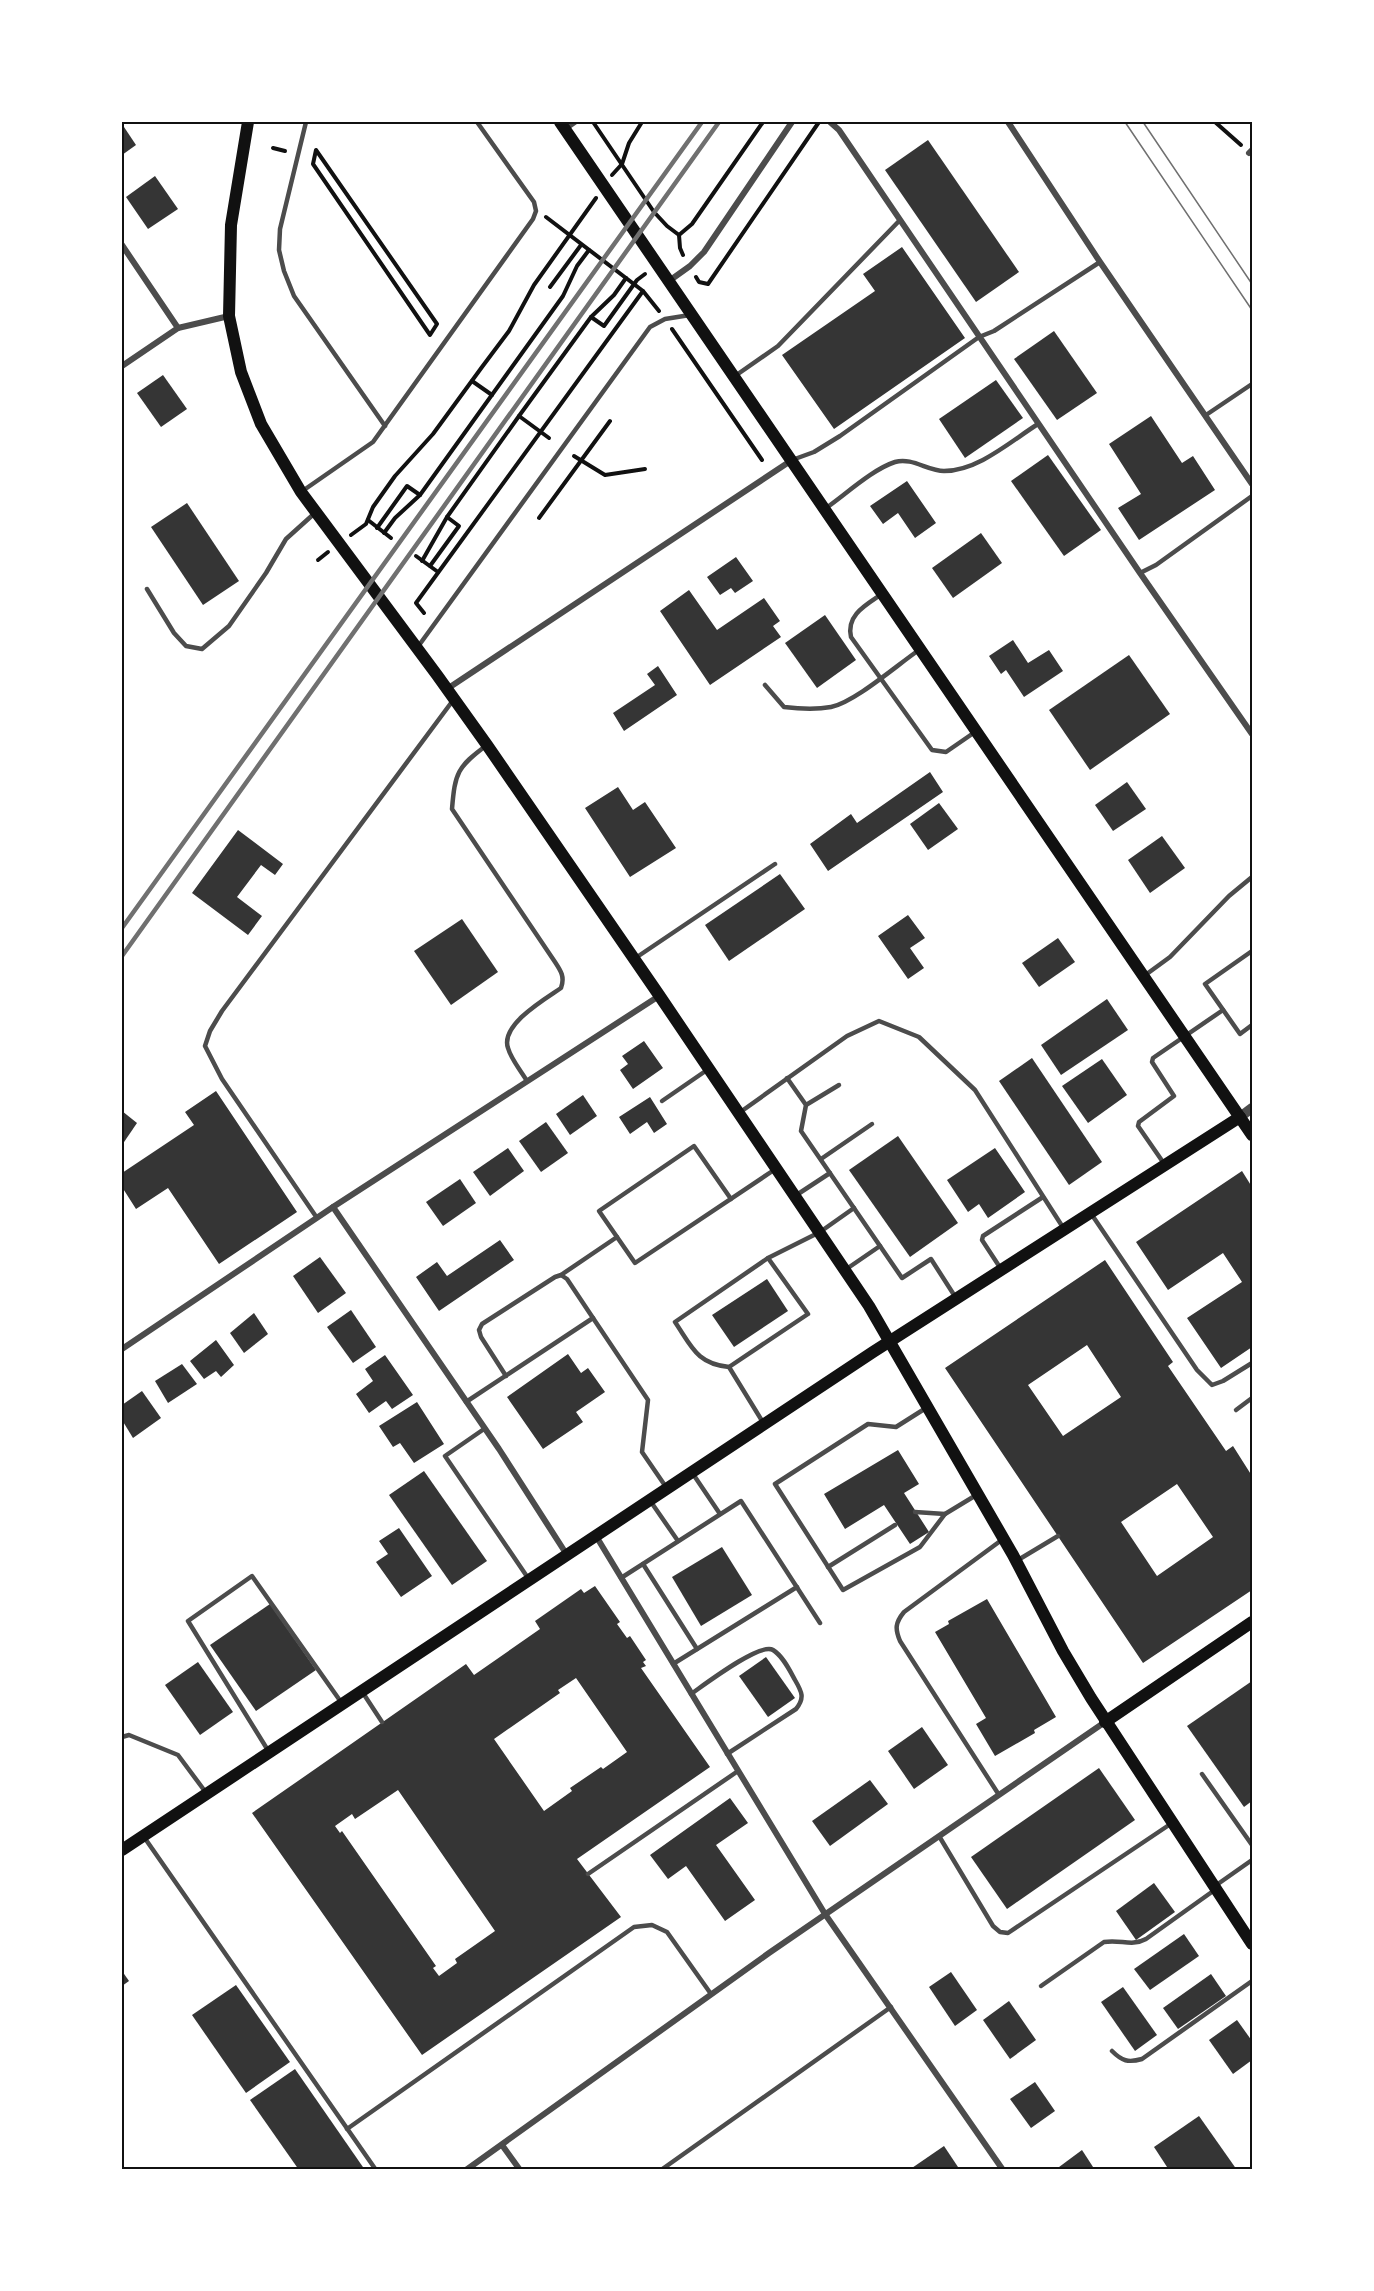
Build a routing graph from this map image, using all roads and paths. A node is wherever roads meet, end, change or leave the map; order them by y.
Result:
1 (248, 122) edge
2 (306, 122) edge
3 (477, 122) edge
4 (576, 122) edge
5 (593, 122) edge
6 (642, 122) edge
7 (763, 122) edge
8 (792, 122) edge
9 (819, 122) edge
10 (830, 122) edge
11 (1008, 122) edge
12 (1215, 122) edge
13 (562, 125) edge
14 (273, 148) dead end
15 (285, 151) dead end
16 (1251, 152) edge
17 (622, 164) junction
18 (614, 172) dead end
19 (594, 201) dead end
20 (548, 218) dead end
21 (900, 220) junction
22 (569, 235) junction
23 (679, 235) junction
24 (122, 245) edge
25 (581, 245) junction
26 (680, 248) dead end
27 (589, 250) junction
28 (1100, 262) junction
29 (645, 274) dead end
30 (626, 278) junction
31 (669, 281) junction
32 (699, 282) dead end
33 (634, 284) junction
34 (550, 287) dead end
35 (643, 291) junction
36 (656, 307) dead end
37 (692, 315) junction
38 (229, 316) junction
39 (591, 317) junction
40 (437, 324) joint
41 (178, 327) junction
42 (676, 334) dead end
43 (979, 337) junction
44 (122, 366) edge
45 (735, 376) junction
46 (472, 381) junction
47 (1252, 384) edge
48 (492, 395) junction
49 (1206, 415) junction
50 (519, 416) junction
51 (610, 421) dead end
52 (1038, 424) junction
53 (385, 426) junction
54 (540, 432) junction
55 (549, 438) dead end
56 (574, 456) dead end
57 (762, 460) dead end
58 (792, 460) junction
59 (581, 461) junction
60 (645, 469) dead end
61 (1252, 484) edge
62 (301, 492) junction
63 (420, 495) junction
64 (1252, 496) edge
65 (825, 508) junction
66 (316, 512) junction
67 (447, 517) junction
68 (539, 518) dead end
69 (368, 520) junction
70 (377, 528) junction
71 (384, 533) junction
72 (352, 534) dead end
73 (391, 538) dead end
74 (326, 553) dead end
75 (416, 556) dead end
76 (318, 560) dead end
77 (422, 561) junction
78 (430, 566) junction
79 (438, 572) junction
80 (1140, 573) junction
81 (147, 589) dead end
82 (883, 593) junction
83 (424, 613) dead end
84 (417, 648) junction
85 (921, 649) junction
86 (880, 678) junction
87 (765, 684) dead end
88 (451, 694) junction
89 (977, 731) junction
90 (1252, 734) edge
91 (487, 745) junction
92 (775, 864) dead end
93 (1252, 877) edge
94 (1252, 951) edge
95 (634, 959) junction
96 (1144, 976) junction
97 (659, 995) junction
98 (1223, 1010) junction
99 (1252, 1025) edge
100 (1185, 1036) junction
101 (709, 1069) junction
102 (787, 1078) junction
103 (527, 1081) junction
104 (839, 1085) dead end
105 (662, 1101) dead end
106 (806, 1105) junction
107 (1252, 1108) edge
108 (739, 1113) junction
109 (1240, 1117) junction
110 (872, 1124) dead end
111 (1252, 1135) edge
112 (820, 1159) junction
113 (1165, 1165) junction
114 (776, 1168) junction
115 (830, 1173) junction
116 (795, 1196) junction
117 (1043, 1197) junction
118 (731, 1199) junction
119 (333, 1207) junction
120 (854, 1208) junction
121 (1090, 1213) junction
122 (317, 1218) junction
123 (1064, 1229) junction
124 (820, 1232) junction
125 (618, 1237) junction
126 (880, 1246) junction
127 (768, 1258) junction
128 (1001, 1269) junction
129 (845, 1270) junction
130 (561, 1275) junction
131 (957, 1298) junction
132 (593, 1318) junction
133 (890, 1341) junction
134 (122, 1349) edge
135 (1252, 1363) edge
136 (729, 1367) junction
137 (506, 1376) junction
138 (1252, 1398) edge
139 (466, 1402) junction
140 (928, 1407) junction
141 (1236, 1410) dead end
142 (764, 1425) junction
143 (484, 1428) junction
144 (691, 1473) junction
145 (667, 1489) junction
146 (978, 1494) junction
147 (650, 1500) junction
148 (915, 1512) dead end
149 (720, 1514) junction
150 (945, 1514) junction
151 (895, 1525) dead end
152 (596, 1536) junction
153 (1058, 1536) dead end
154 (1003, 1539) junction
155 (678, 1542) junction
156 (567, 1555) junction
157 (1016, 1562) junction
158 (643, 1564) junction
159 (828, 1567) junction
160 (621, 1578) junction
161 (529, 1580) junction
162 (797, 1587) junction
163 (1252, 1622) edge
164 (820, 1623) dead end
165 (697, 1649) junction
166 (673, 1664) junction
167 (361, 1691) junction
168 (691, 1694) junction
169 (342, 1704) junction
170 (382, 1722) dead end
171 (1105, 1722) junction
172 (122, 1737) edge
173 (269, 1752) junction
174 (728, 1754) junction
175 (738, 1771) junction
176 (1202, 1774) dead end
177 (207, 1794) junction
178 (999, 1795) junction
179 (1172, 1823) junction
180 (142, 1836) junction
181 (939, 1836) junction
182 (1252, 1845) edge
183 (122, 1850) edge
184 (1252, 1860) edge
185 (588, 1874) dead end
186 (1215, 1888) junction
187 (825, 1914) junction
188 (1252, 1944) edge
189 (1252, 1981) edge
190 (1041, 1986) dead end
191 (711, 1994) junction
192 (891, 2007) junction
193 (1112, 2051) dead end
194 (347, 2129) junction
195 (502, 2145) junction
196 (376, 2169) edge
197 (466, 2169) edge
198 (520, 2169) edge
199 (661, 2169) edge
200 (1003, 2169) edge

1 - 38 main road
2 - 53 lane
3 - 53 lane
4 - 13 lane
5 - 17 path
6 - 17 path
7 - 23 path
8 - 31 street
9 - 32 path
10 - 21 street
11 - 28 street
12 - 16 path
13 - 31 main road
14 - 15 path
17 - 18 path
17 - 23 path
19 - 22 path
20 - 22 path
21 - 43 street
21 - 45 lane
22 - 25 path
22 - 46 path
23 - 26 path
24 - 41 street
25 - 27 path
25 - 34 path
27 - 30 path
27 - 48 path
28 - 43 lane
28 - 49 street
29 - 33 path
30 - 33 path
30 - 39 path
31 - 37 main road
33 - 35 path
33 - 39 path
35 - 36 path
35 - 54 path
37 - 45 main road
37 - 84 lane
38 - 41 street
38 - 62 main road
39 - 50 path
40 - 40 path
41 - 44 street
42 - 57 path
43 - 52 street
43 - 58 lane
45 - 58 main road
46 - 48 path
46 - 69 path
47 - 49 lane
48 - 63 path
49 - 61 street
50 - 54 path
50 - 67 path
51 - 59 path
52 - 65 lane
52 - 80 street
53 - 62 lane
54 - 55 path
54 - 79 path
56 - 59 path
58 - 65 main road
58 - 88 street
59 - 60 path
59 - 68 path
62 - 66 main road
63 - 70 path
63 - 71 path
64 - 80 lane
65 - 82 main road
66 - 81 lane
66 - 84 main road
67 - 77 path
67 - 78 path
69 - 70 path
69 - 72 path
70 - 71 path
71 - 73 path
74 - 76 path
75 - 77 path
77 - 78 path
78 - 79 path
79 - 83 path
80 - 90 street
82 - 85 main road
82 - 86 lane
84 - 88 main road
85 - 86 lane
85 - 89 main road
86 - 87 lane
86 - 89 lane
88 - 91 main road
88 - 122 lane
89 - 96 main road
91 - 95 main road
91 - 103 lane
92 - 95 lane
93 - 96 lane
94 - 98 lane
95 - 97 main road
96 - 100 main road
97 - 101 main road
97 - 103 street
98 - 99 lane
98 - 100 lane
100 - 109 main road
100 - 113 lane
101 - 105 lane
101 - 108 main road
102 - 106 lane
102 - 108 lane
102 - 117 lane
103 - 119 street
104 - 106 lane
106 - 112 lane
107 - 109 street
108 - 114 main road
109 - 111 main road
109 - 113 main road
110 - 112 lane
112 - 115 lane
113 - 121 main road
114 - 116 main road
114 - 118 lane
115 - 116 lane
115 - 120 lane
116 - 124 main road
117 - 123 lane
117 - 128 lane
118 - 125 lane
118 - 125 lane
119 - 122 street
119 - 139 street
120 - 124 lane
120 - 126 lane
121 - 123 main road
121 - 135 lane
122 - 134 street
123 - 128 main road
124 - 127 lane
124 - 129 main road
125 - 130 lane
126 - 129 lane
126 - 131 lane
127 - 136 lane
127 - 136 lane
128 - 131 main road
129 - 133 main road
130 - 132 lane
130 - 137 lane
131 - 133 main road
132 - 137 lane
132 - 145 lane
133 - 140 main road
133 - 142 main road
136 - 142 lane
137 - 139 lane
138 - 141 lane
139 - 143 street
140 - 146 main road
140 - 159 lane
142 - 144 main road
143 - 156 street
143 - 161 lane
144 - 145 main road
144 - 149 lane
145 - 147 main road
146 - 150 lane
146 - 154 main road
147 - 152 main road
147 - 155 lane
148 - 150 lane
149 - 155 lane
149 - 162 lane
150 - 159 lane
151 - 159 lane
152 - 156 main road
152 - 160 street
153 - 157 lane
154 - 157 main road
154 - 178 lane
155 - 158 lane
156 - 161 main road
157 - 171 main road
158 - 160 lane
158 - 165 lane
160 - 166 street
161 - 167 main road
162 - 164 lane
162 - 165 lane
163 - 171 main road
165 - 166 lane
166 - 168 street
167 - 169 main road
167 - 170 lane
168 - 174 street
168 - 174 lane
169 - 173 main road
169 - 173 lane
171 - 178 street
171 - 179 main road
172 - 177 lane
173 - 177 main road
174 - 175 street
175 - 185 lane
175 - 187 street
176 - 182 lane
177 - 180 main road
178 - 181 street
179 - 181 lane
179 - 186 main road
180 - 183 main road
180 - 194 lane
181 - 187 street
184 - 186 lane
186 - 188 main road
186 - 190 lane
187 - 191 street
187 - 192 street
189 - 193 lane
191 - 194 lane
191 - 195 street
192 - 199 lane
192 - 200 street
194 - 196 lane
195 - 197 street
195 - 198 street

